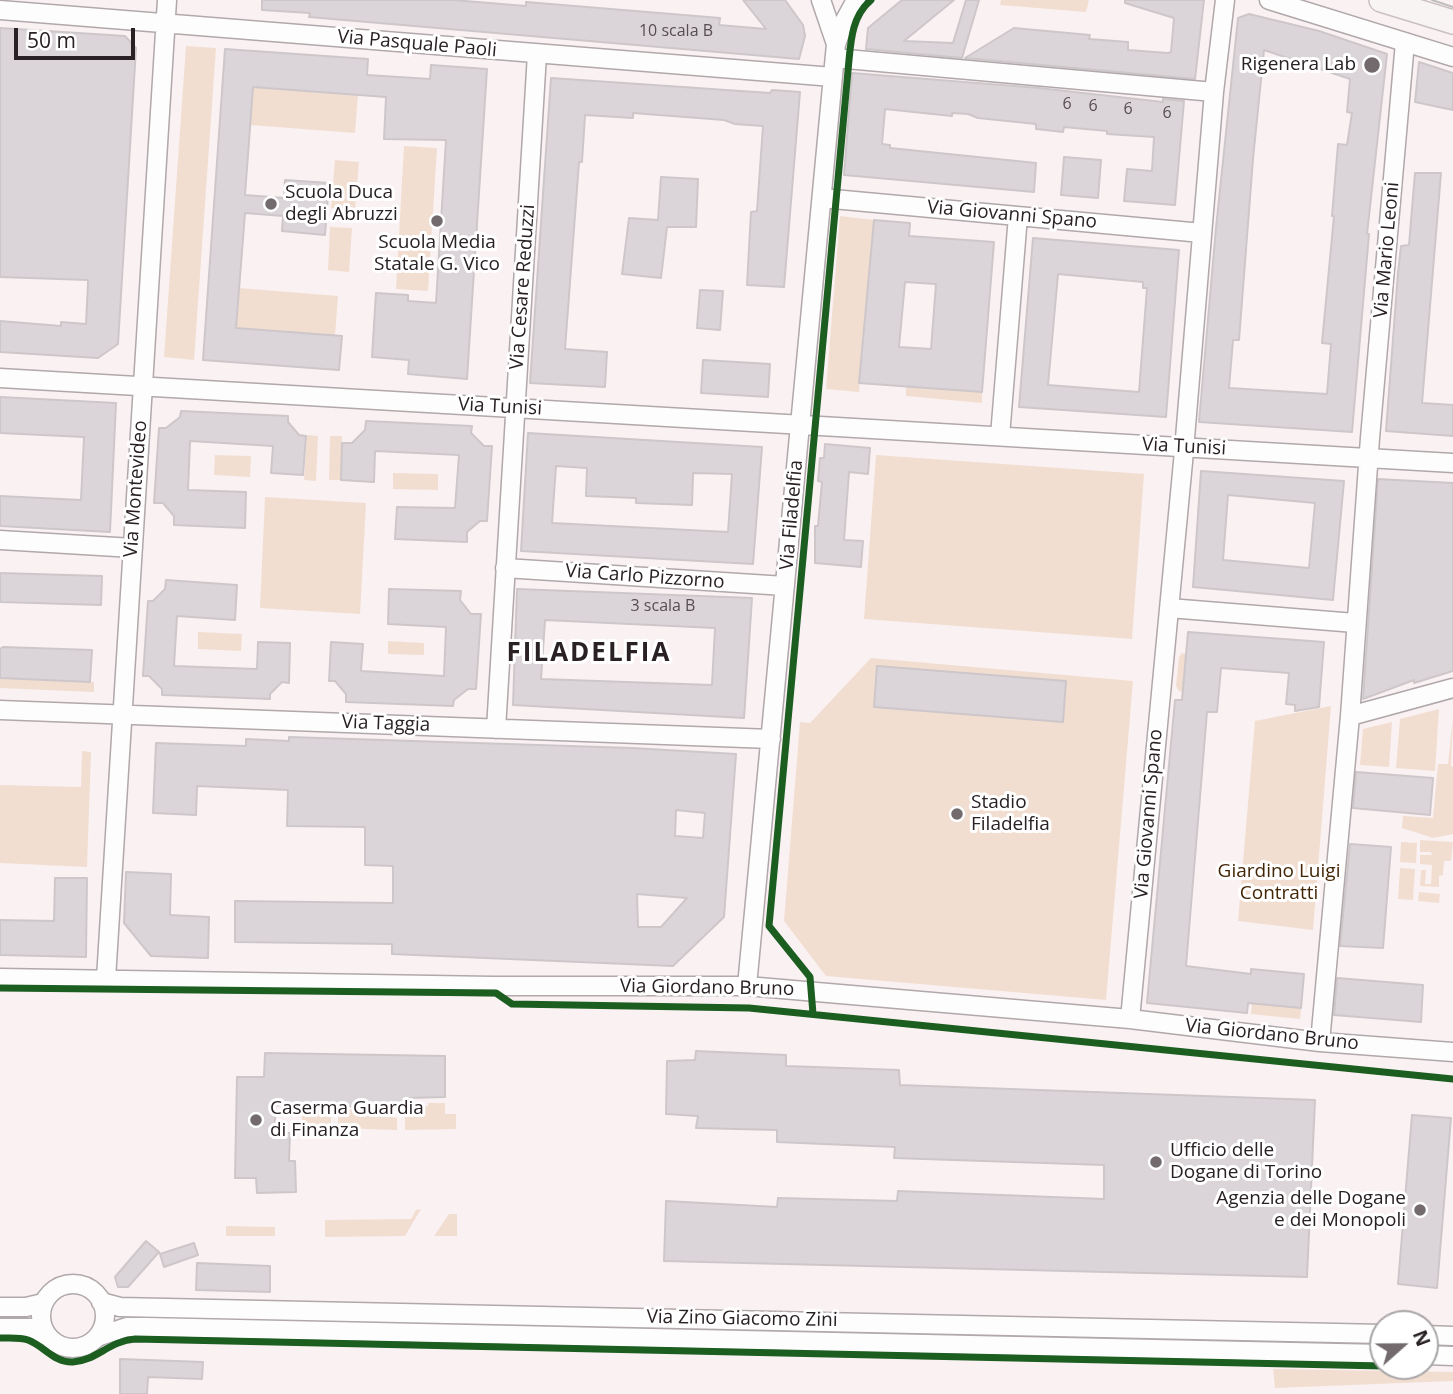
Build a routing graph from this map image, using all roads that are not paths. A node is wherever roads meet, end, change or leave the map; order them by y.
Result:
1 (167, 0) edge
2 (821, 0) edge
3 (856, 0) edge
4 (1225, 0) edge
5 (1269, 0) edge
6 (1381, 0) edge
7 (0, 10) edge
8 (1453, 22) edge
9 (165, 24) junction
10 (1405, 42) junction
11 (836, 51) junction
12 (537, 54) junction
13 (1453, 57) edge
14 (833, 77) junction
15 (1214, 92) junction
16 (822, 198) junction
17 (1018, 216) junction
18 (1202, 233) junction
19 (0, 378) edge
20 (143, 386) junction
21 (515, 408) junction
22 (801, 425) junction
23 (1000, 436) junction
24 (1184, 447) junction
25 (1369, 458) junction
26 (1453, 463) edge
27 (0, 540) edge
28 (133, 548) junction
29 (505, 568) junction
30 (785, 586) junction
31 (1169, 608) junction
32 (1355, 623) junction
33 (1453, 688) edge
34 (0, 710) edge
35 (122, 715) junction
36 (1350, 716) junction
37 (496, 729) junction
38 (771, 739) junction
39 (0, 978) edge
40 (106, 978) junction
41 (747, 986) junction
42 (1130, 1019) junction
43 (1320, 1042) junction
44 (1453, 1052) edge
45 (101, 1302) junction
46 (43, 1303) junction
47 (0, 1307) edge
48 (0, 1328) edge
49 (1369, 1334) edge
50 (47, 1336) junction
51 (97, 1337) junction
52 (1369, 1354) edge

1 - 9 street, Via Montevideo
2 - 11 street
3 - 11 street
4 - 15 street, Via Giovanni Spano
5 - 10 street
6 - 8 main road
7 - 9 street, Via Pasquale Paoli
9 - 12 street, Via Pasquale Paoli
9 - 20 street, Via Montevideo
10 - 13 street
10 - 25 street, Via Mario Leoni
11 - 14 street, Via Filadelfia
11 - 15 street
12 - 14 street, Via Pasquale Paoli
12 - 21 street, Via Cesare Reduzzi
14 - 16 street, Via Filadelfia
15 - 18 street, Via Giovanni Spano
16 - 17 street, Via Giovanni Spano
16 - 22 street, Via Filadelfia
17 - 18 street, Via Giovanni Spano
17 - 23 street
18 - 24 street, Via Giovanni Spano
19 - 20 street, Via Tunisi
20 - 21 street, Via Tunisi
20 - 28 street, Via Montevideo
21 - 22 street, Via Tunisi
21 - 29 street, Via Cesare Reduzzi
22 - 23 street, Via Tunisi
22 - 30 street, Via Filadelfia
23 - 24 street, Via Tunisi
24 - 25 street, Via Tunisi
24 - 31 street, Via Giovanni Spano
25 - 26 street, Via Tunisi
25 - 32 street
27 - 28 street
28 - 35 street, Via Montevideo
29 - 30 street, Via Carlo Pizzorno
29 - 37 street, Via Cesare Reduzzi
30 - 38 street, Via Filadelfia
31 - 32 street
31 - 42 street, Via Giovanni Spano
32 - 36 street
33 - 36 street
34 - 35 street, Via Taggia
35 - 37 street, Via Taggia
35 - 40 street, Via Montevideo
36 - 43 street
37 - 38 street, Via Taggia
38 - 41 street, Via Filadelfia
39 - 40 street, Via Giordano Bruno
40 - 41 street, Via Giordano Bruno
41 - 42 street, Via Giordano Bruno
42 - 43 street, Via Giordano Bruno
43 - 44 street, Via Giordano Bruno
45 - 46 street
45 - 49 street, Via Zino Giacomo Zini
45 - 51 street
46 - 47 street
46 - 50 street
48 - 50 street
50 - 51 street
51 - 52 street, Via Zino Giacomo Zini

